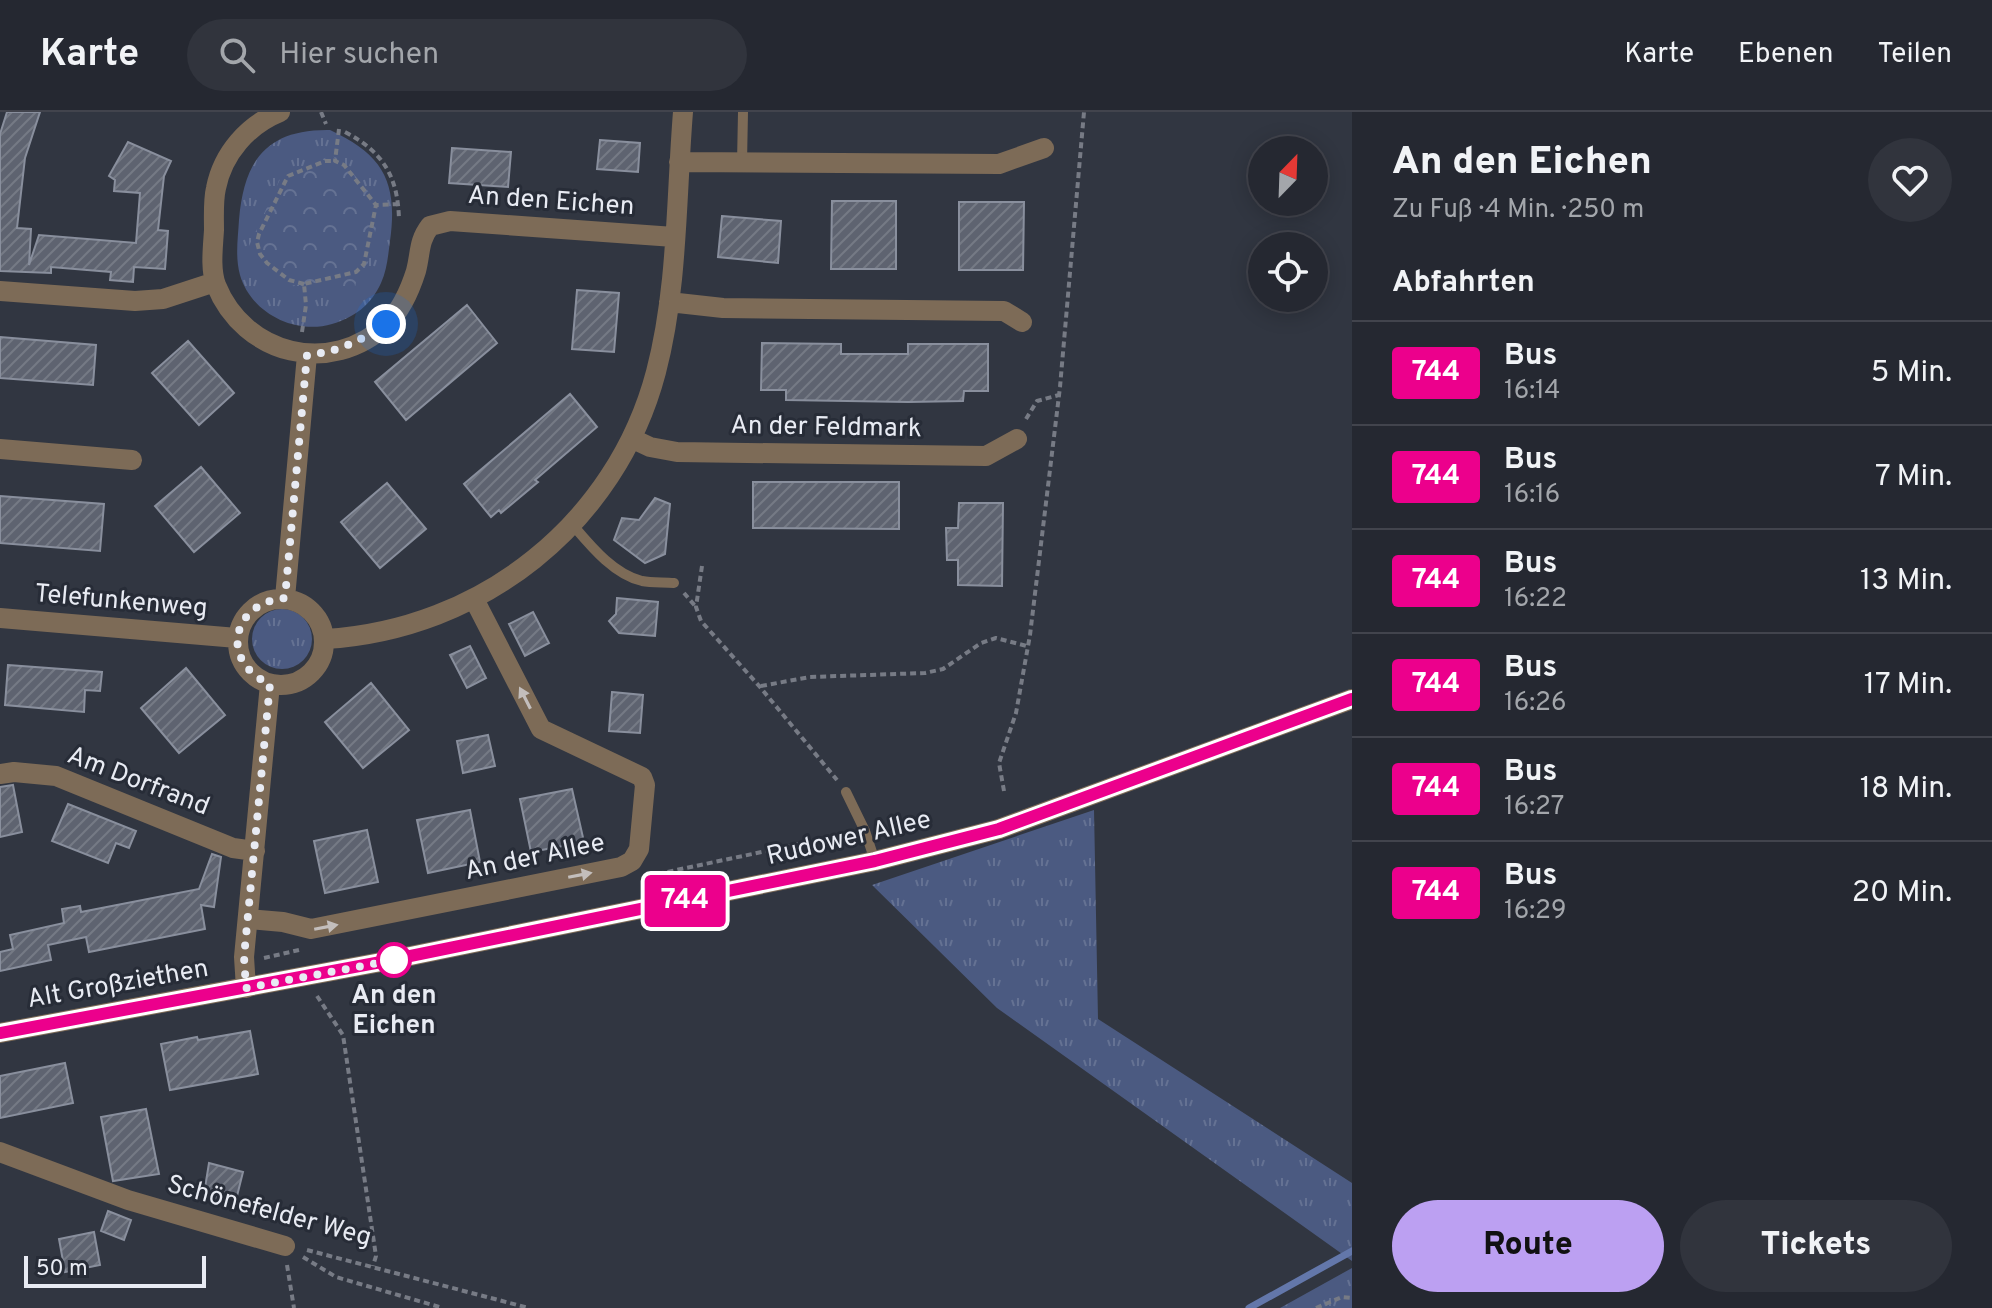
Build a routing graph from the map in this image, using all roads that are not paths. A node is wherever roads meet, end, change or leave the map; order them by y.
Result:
1 (280, 112) edge
2 (683, 112) edge
3 (743, 112) edge
4 (1044, 148) dead end
5 (679, 162) junction
6 (742, 163) junction
7 (674, 237) junction
8 (215, 282) junction
9 (0, 291) edge
10 (669, 302) junction
11 (1022, 322) dead end
12 (307, 355) junction
13 (633, 439) junction
14 (1017, 439) road end
15 (0, 449) edge
16 (132, 460) dead end
17 (572, 524) junction
18 (674, 583) dead end
19 (285, 598) junction
20 (474, 599) junction
21 (0, 618) edge
22 (237, 638) junction
23 (325, 639) junction
24 (270, 684) junction
25 (1352, 699) edge
26 (0, 774) edge
27 (846, 792) road end
28 (255, 851) junction
29 (875, 861) junction
30 (249, 919) junction
31 (246, 988) junction
32 (0, 1033) edge
33 (0, 1152) edge
34 (285, 1246) road end

1 - 8 street, An den Eichen
2 - 5 street
3 - 6 lane
4 - 6 street
5 - 6 street
5 - 7 street
7 - 10 street
7 - 12 street, An den Eichen
8 - 9 street
8 - 12 street, An den Eichen
10 - 11 street
10 - 13 street
12 - 19 street
13 - 14 street, An der Feldmark
13 - 17 street
15 - 16 street
17 - 18 lane
17 - 20 street
19 - 22 street
19 - 23 street
20 - 23 street
30 -> 20 street, An der Allee
21 - 22 street, Telefunkenweg
22 - 24 street
23 - 24 street
24 - 28 street
25 - 29 street, Rudower Allee
26 - 28 street, Am Dorfrand
27 - 29 lane
28 - 30 street
29 - 31 street, Rudower Allee
30 - 31 street
31 - 32 street, Alt Großziethen
33 - 34 street, Schönefelder Weg

